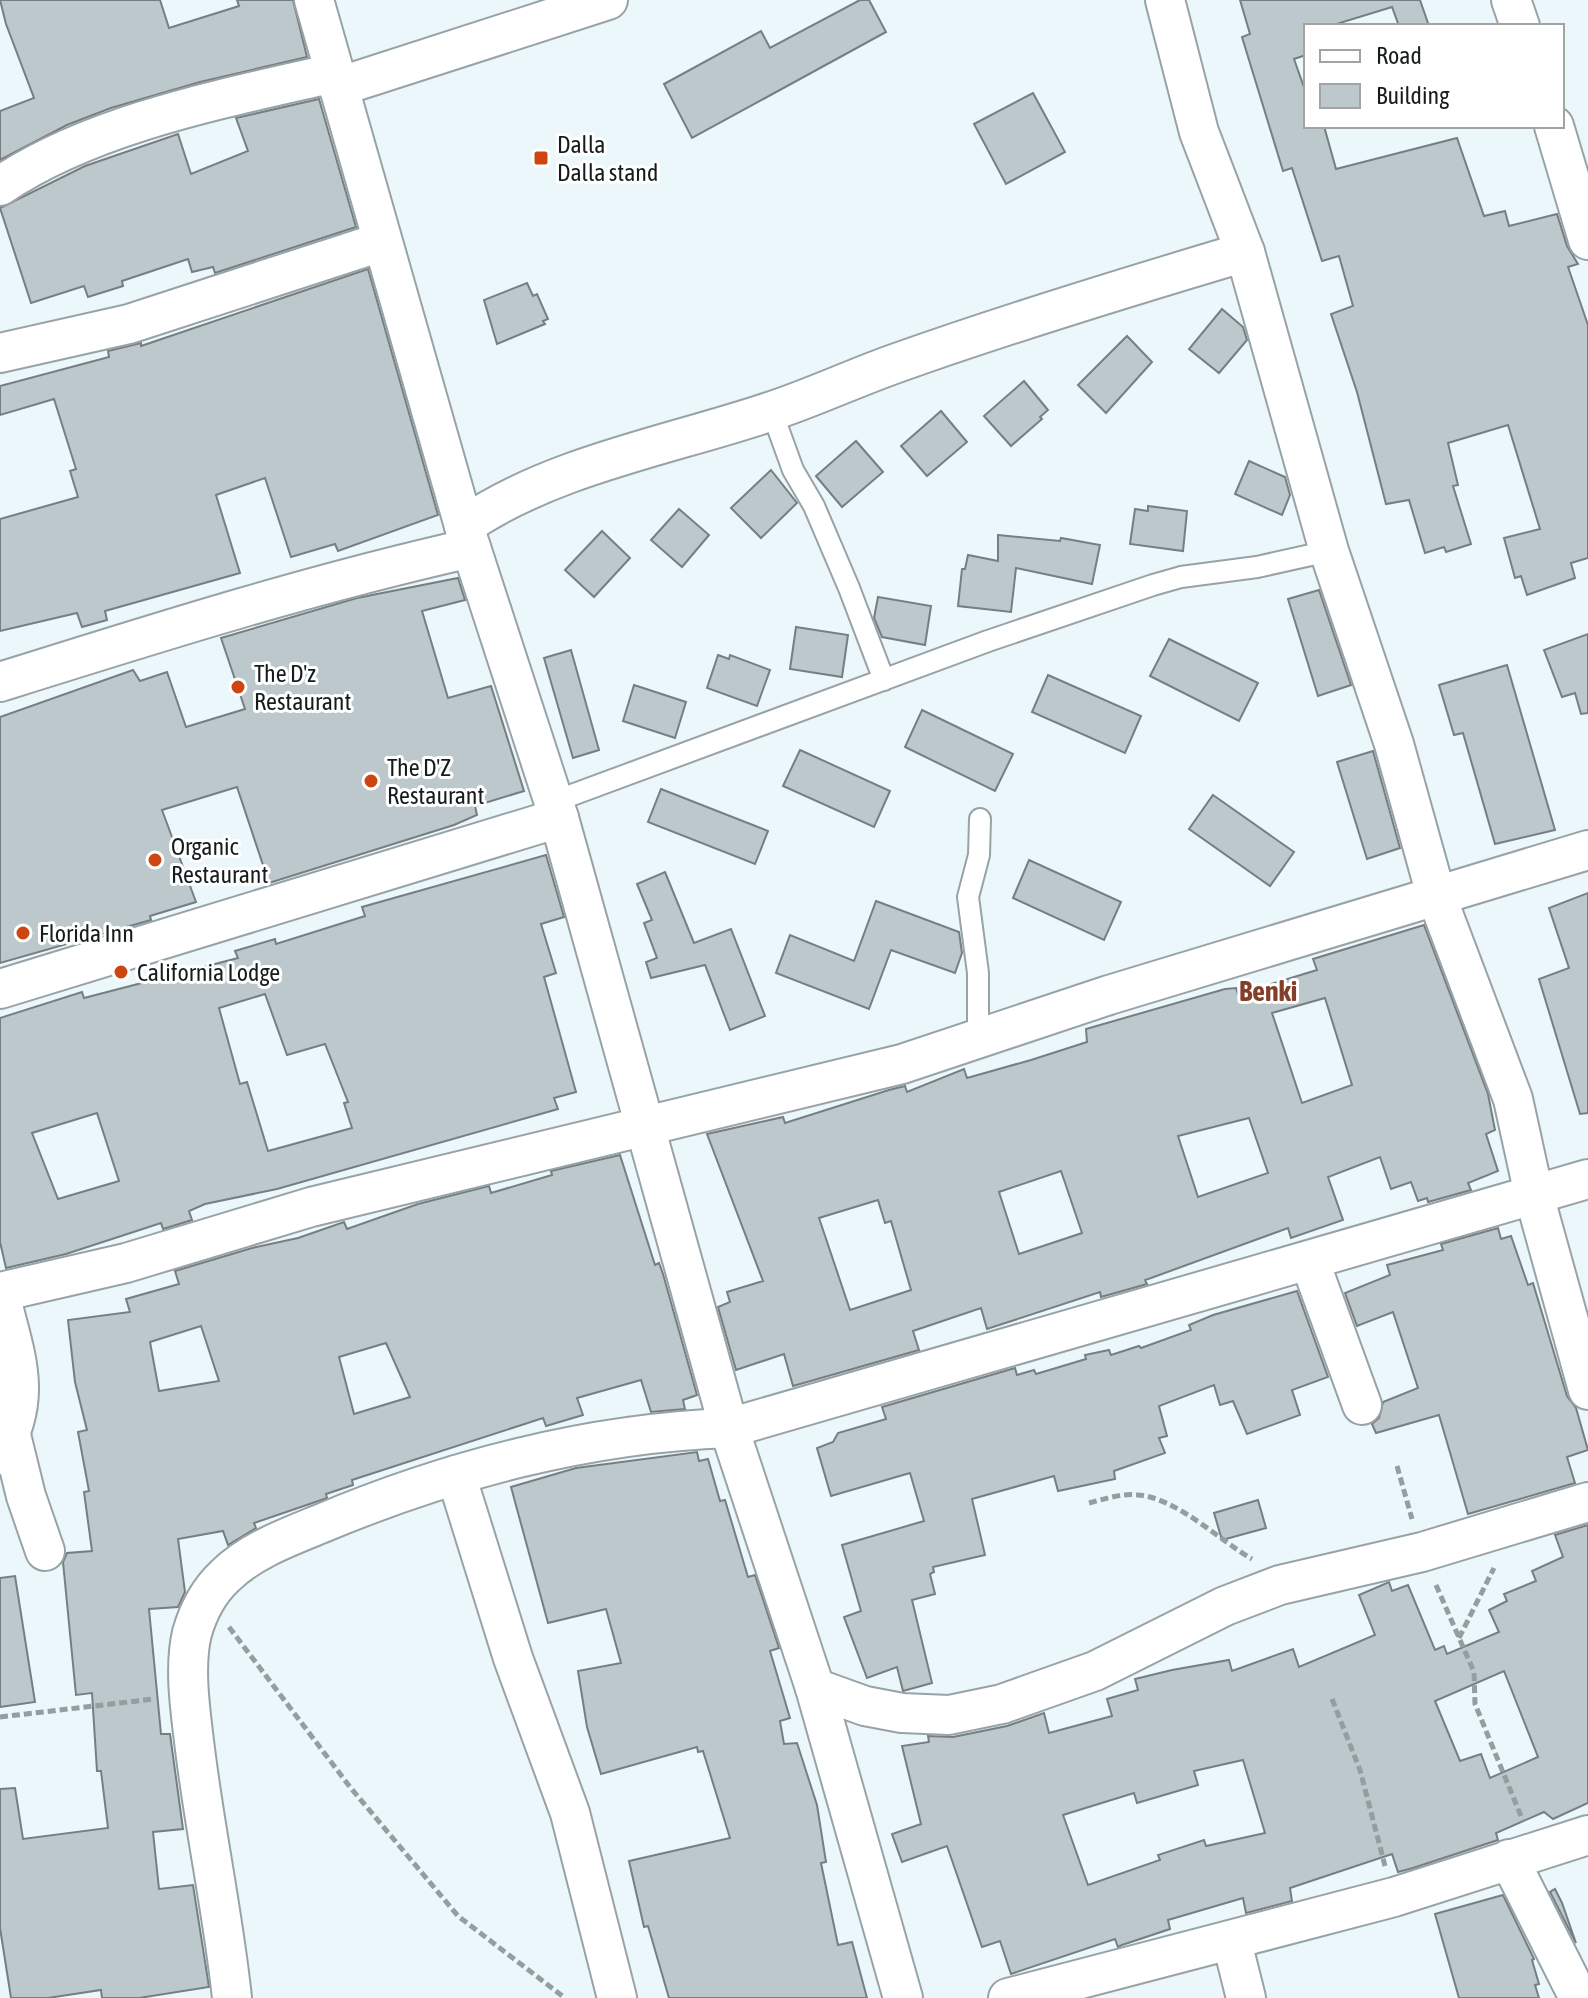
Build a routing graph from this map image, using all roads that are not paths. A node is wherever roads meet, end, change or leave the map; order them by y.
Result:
1 (314, 0) edge
2 (608, 0) edge
3 (1165, 0) edge
4 (1511, 0) edge
5 (1519, 24) edge
6 (336, 80) junction
7 (1555, 128) edge
8 (0, 186) edge
9 (1588, 240) edge
10 (381, 242) junction
11 (1245, 252) junction
12 (0, 353) edge
13 (772, 412) junction
14 (468, 537) junction
15 (1329, 551) junction
16 (884, 680) junction
17 (0, 682) edge
18 (556, 810) junction
19 (980, 819) dead end
20 (1588, 850) edge
21 (1436, 895) junction
22 (0, 989) edge
23 (978, 1038) junction
24 (643, 1126) junction
25 (1588, 1179) edge
26 (1534, 1195) junction
27 (1310, 1262) junction
28 (0, 1293) edge
29 (1588, 1390) edge
30 (1362, 1405) dead end
31 (729, 1428) junction
32 (6, 1445) edge
33 (456, 1475) junction
34 (1588, 1502) edge
35 (45, 1551) dead end
36 (815, 1688) junction
37 (1588, 1835) edge
38 (1522, 1855) junction
39 (1232, 1942) junction
40 (232, 1998) edge
41 (617, 1998) edge
42 (903, 1998) edge
43 (1008, 1998) edge
44 (1246, 1998) edge
45 (1579, 1998) edge

1 - 6 street
2 - 6 street
3 - 11 street
4 - 5 street
6 - 8 street
6 - 10 street
7 - 9 street
10 - 12 street
10 - 14 street
11 - 13 street
11 - 15 street
13 - 14 street
13 - 16 lane
14 - 17 street
14 - 18 street
15 - 16 lane
15 - 21 street
16 - 18 lane
18 - 22 street
18 - 24 street
19 - 23 lane
20 - 21 street
21 - 23 street
21 - 26 street
23 - 24 street
24 - 28 street
24 - 31 street
25 - 26 street
26 - 27 street
26 - 29 street
27 - 30 street
27 - 31 street
28 - 32 street
31 - 33 street
31 - 36 street
32 - 35 street
33 - 40 street
33 - 41 street
34 - 36 street
36 - 42 street
37 - 38 street
38 - 39 street
38 - 45 street
39 - 43 street
39 - 44 street

